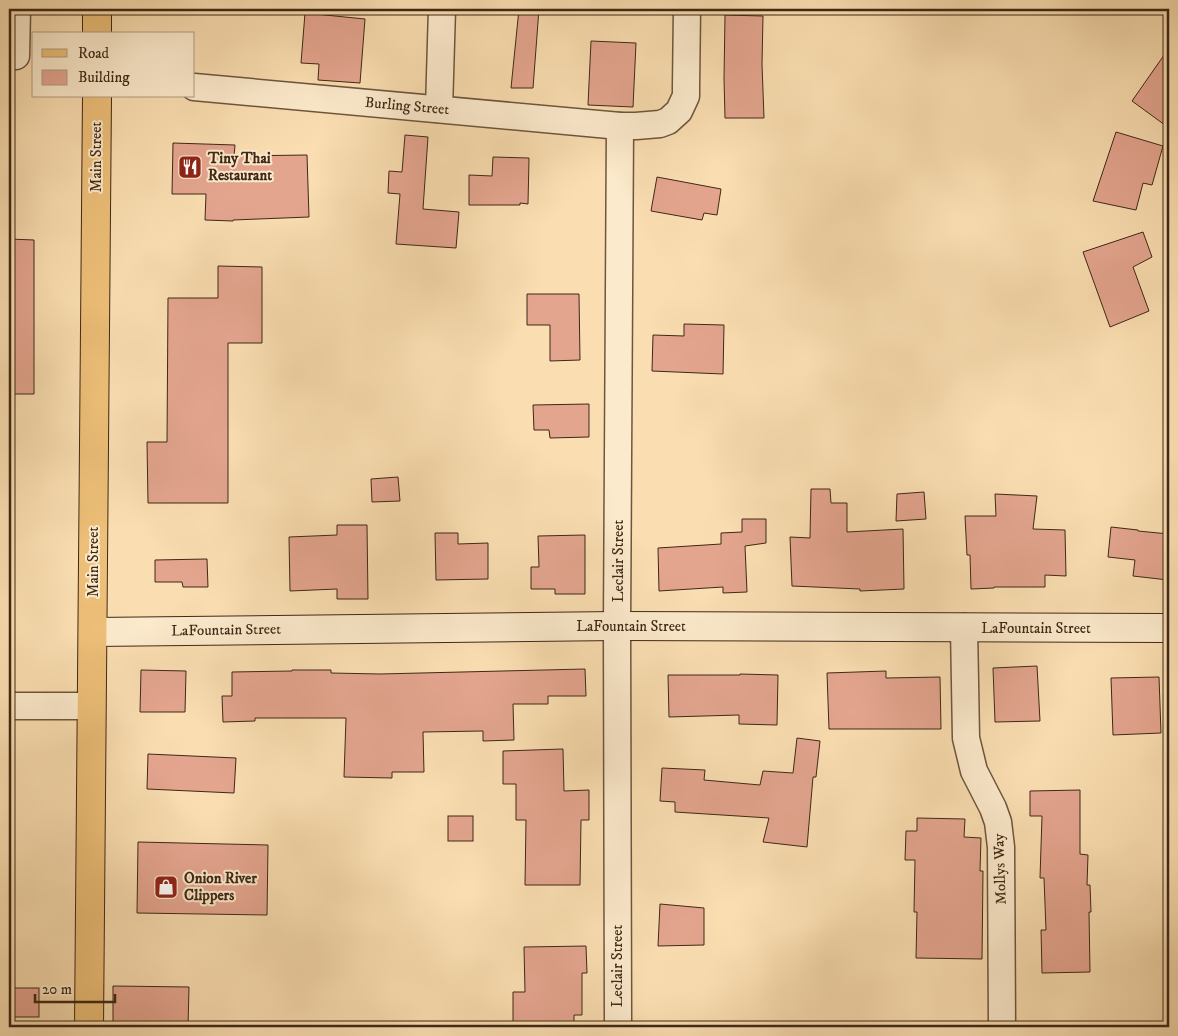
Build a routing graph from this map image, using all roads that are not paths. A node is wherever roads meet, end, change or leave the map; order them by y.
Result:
1 (17, 9) edge
2 (97, 9) edge
3 (442, 9) edge
4 (687, 9) edge
5 (97, 32) edge
6 (9, 56) edge
7 (195, 87) edge
8 (97, 98) edge
9 (439, 109) junction
10 (620, 126) junction
11 (617, 626) junction
12 (964, 627) junction
13 (1169, 628) edge
14 (93, 632) junction
15 (9, 706) edge
16 (91, 706) junction
17 (90, 1027) edge
18 (618, 1027) edge
19 (1002, 1027) edge

1 - 6 street
2 - 5 main road
3 - 9 street
4 - 10 street, Burling Street
7 - 9 street, Burling Street
8 - 14 main road, Main Street
9 - 10 street, Burling Street
10 - 11 street, Leclair Street
11 - 12 street, LaFountain Street
11 - 14 street, LaFountain Street
11 - 18 street, Leclair Street
12 - 13 street, LaFountain Street
12 - 19 street, Mollys Way
14 - 16 main road, Main Street
15 - 16 street
16 - 17 main road, Main Street

